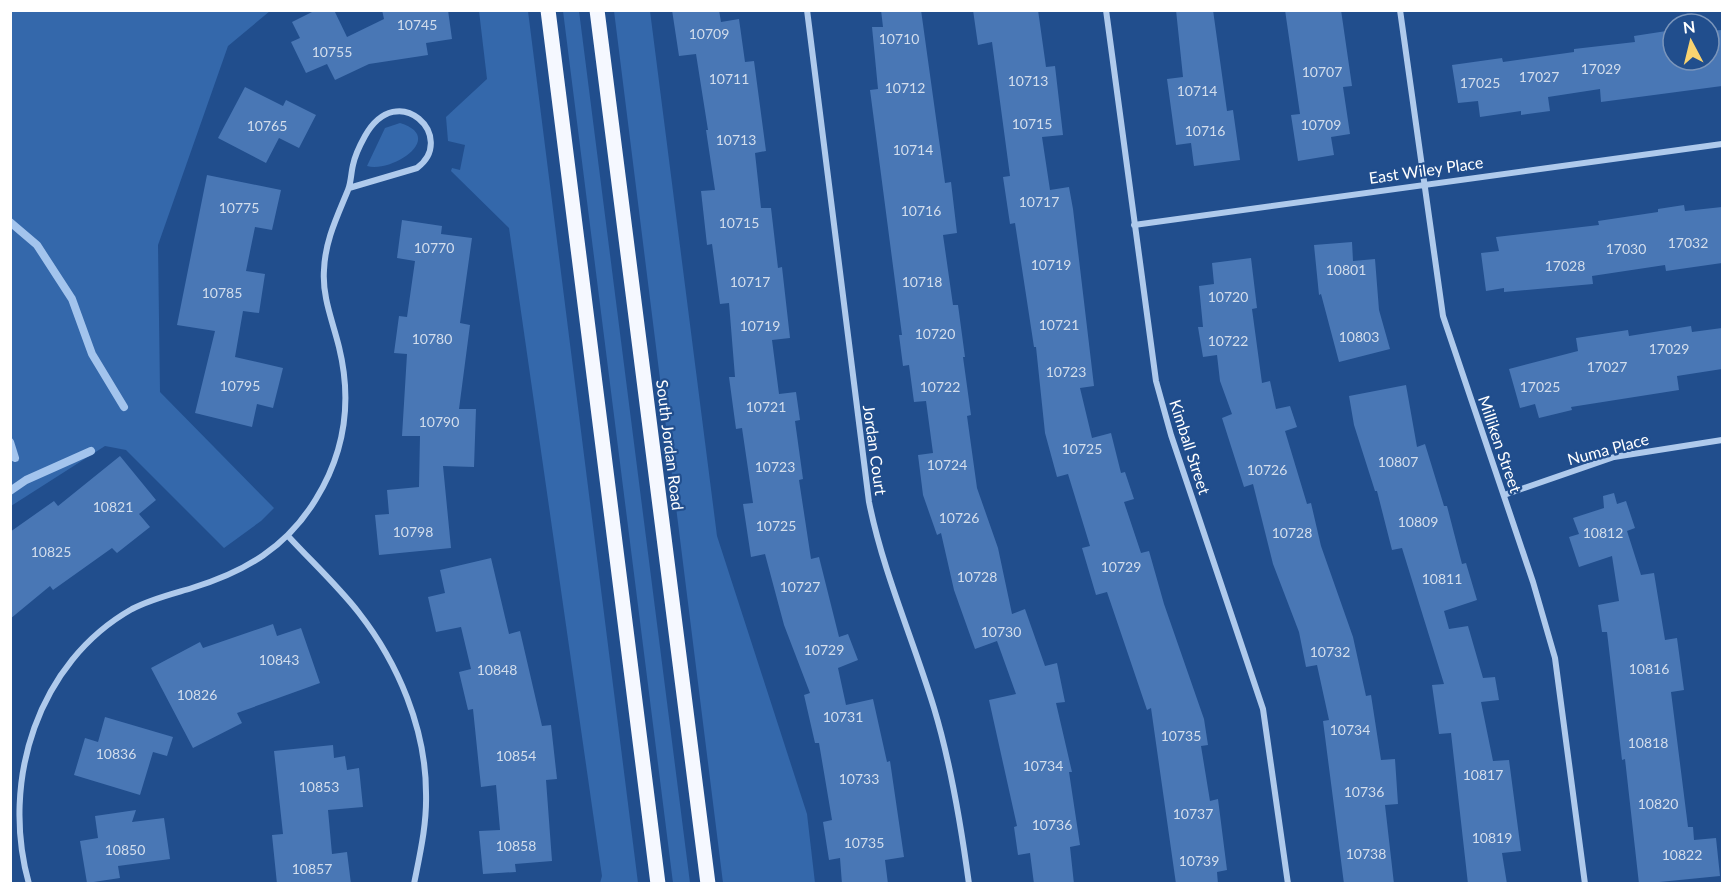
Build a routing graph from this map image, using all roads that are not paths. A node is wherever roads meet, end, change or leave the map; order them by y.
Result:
1 (548, 10) edge
2 (597, 10) edge
3 (807, 10) edge
4 (1106, 10) edge
5 (1400, 10) edge
6 (1722, 144) edge
7 (1425, 184) junction
8 (349, 188) junction
9 (1134, 225) junction
10 (1722, 440) edge
11 (1504, 495) junction
12 (288, 536) junction
13 (29, 884) edge
14 (414, 884) edge
15 (658, 884) edge
16 (708, 884) edge
17 (969, 884) edge
18 (1288, 884) edge
19 (1586, 884) edge

1 - 15 main road
2 - 16 main road, South Jordan Road
3 - 17 street, Jordan Court
4 - 9 street, Kimball Street
5 - 7 street, Milliken Street
6 - 7 street, East Wiley Place
7 - 9 street, East Wiley Place
7 - 11 street, Milliken Street
8 - 8 street
8 - 12 street
9 - 18 street, Kimball Street
10 - 11 street, Numa Place
11 - 19 street, Milliken Street
12 - 13 street
12 - 14 street

